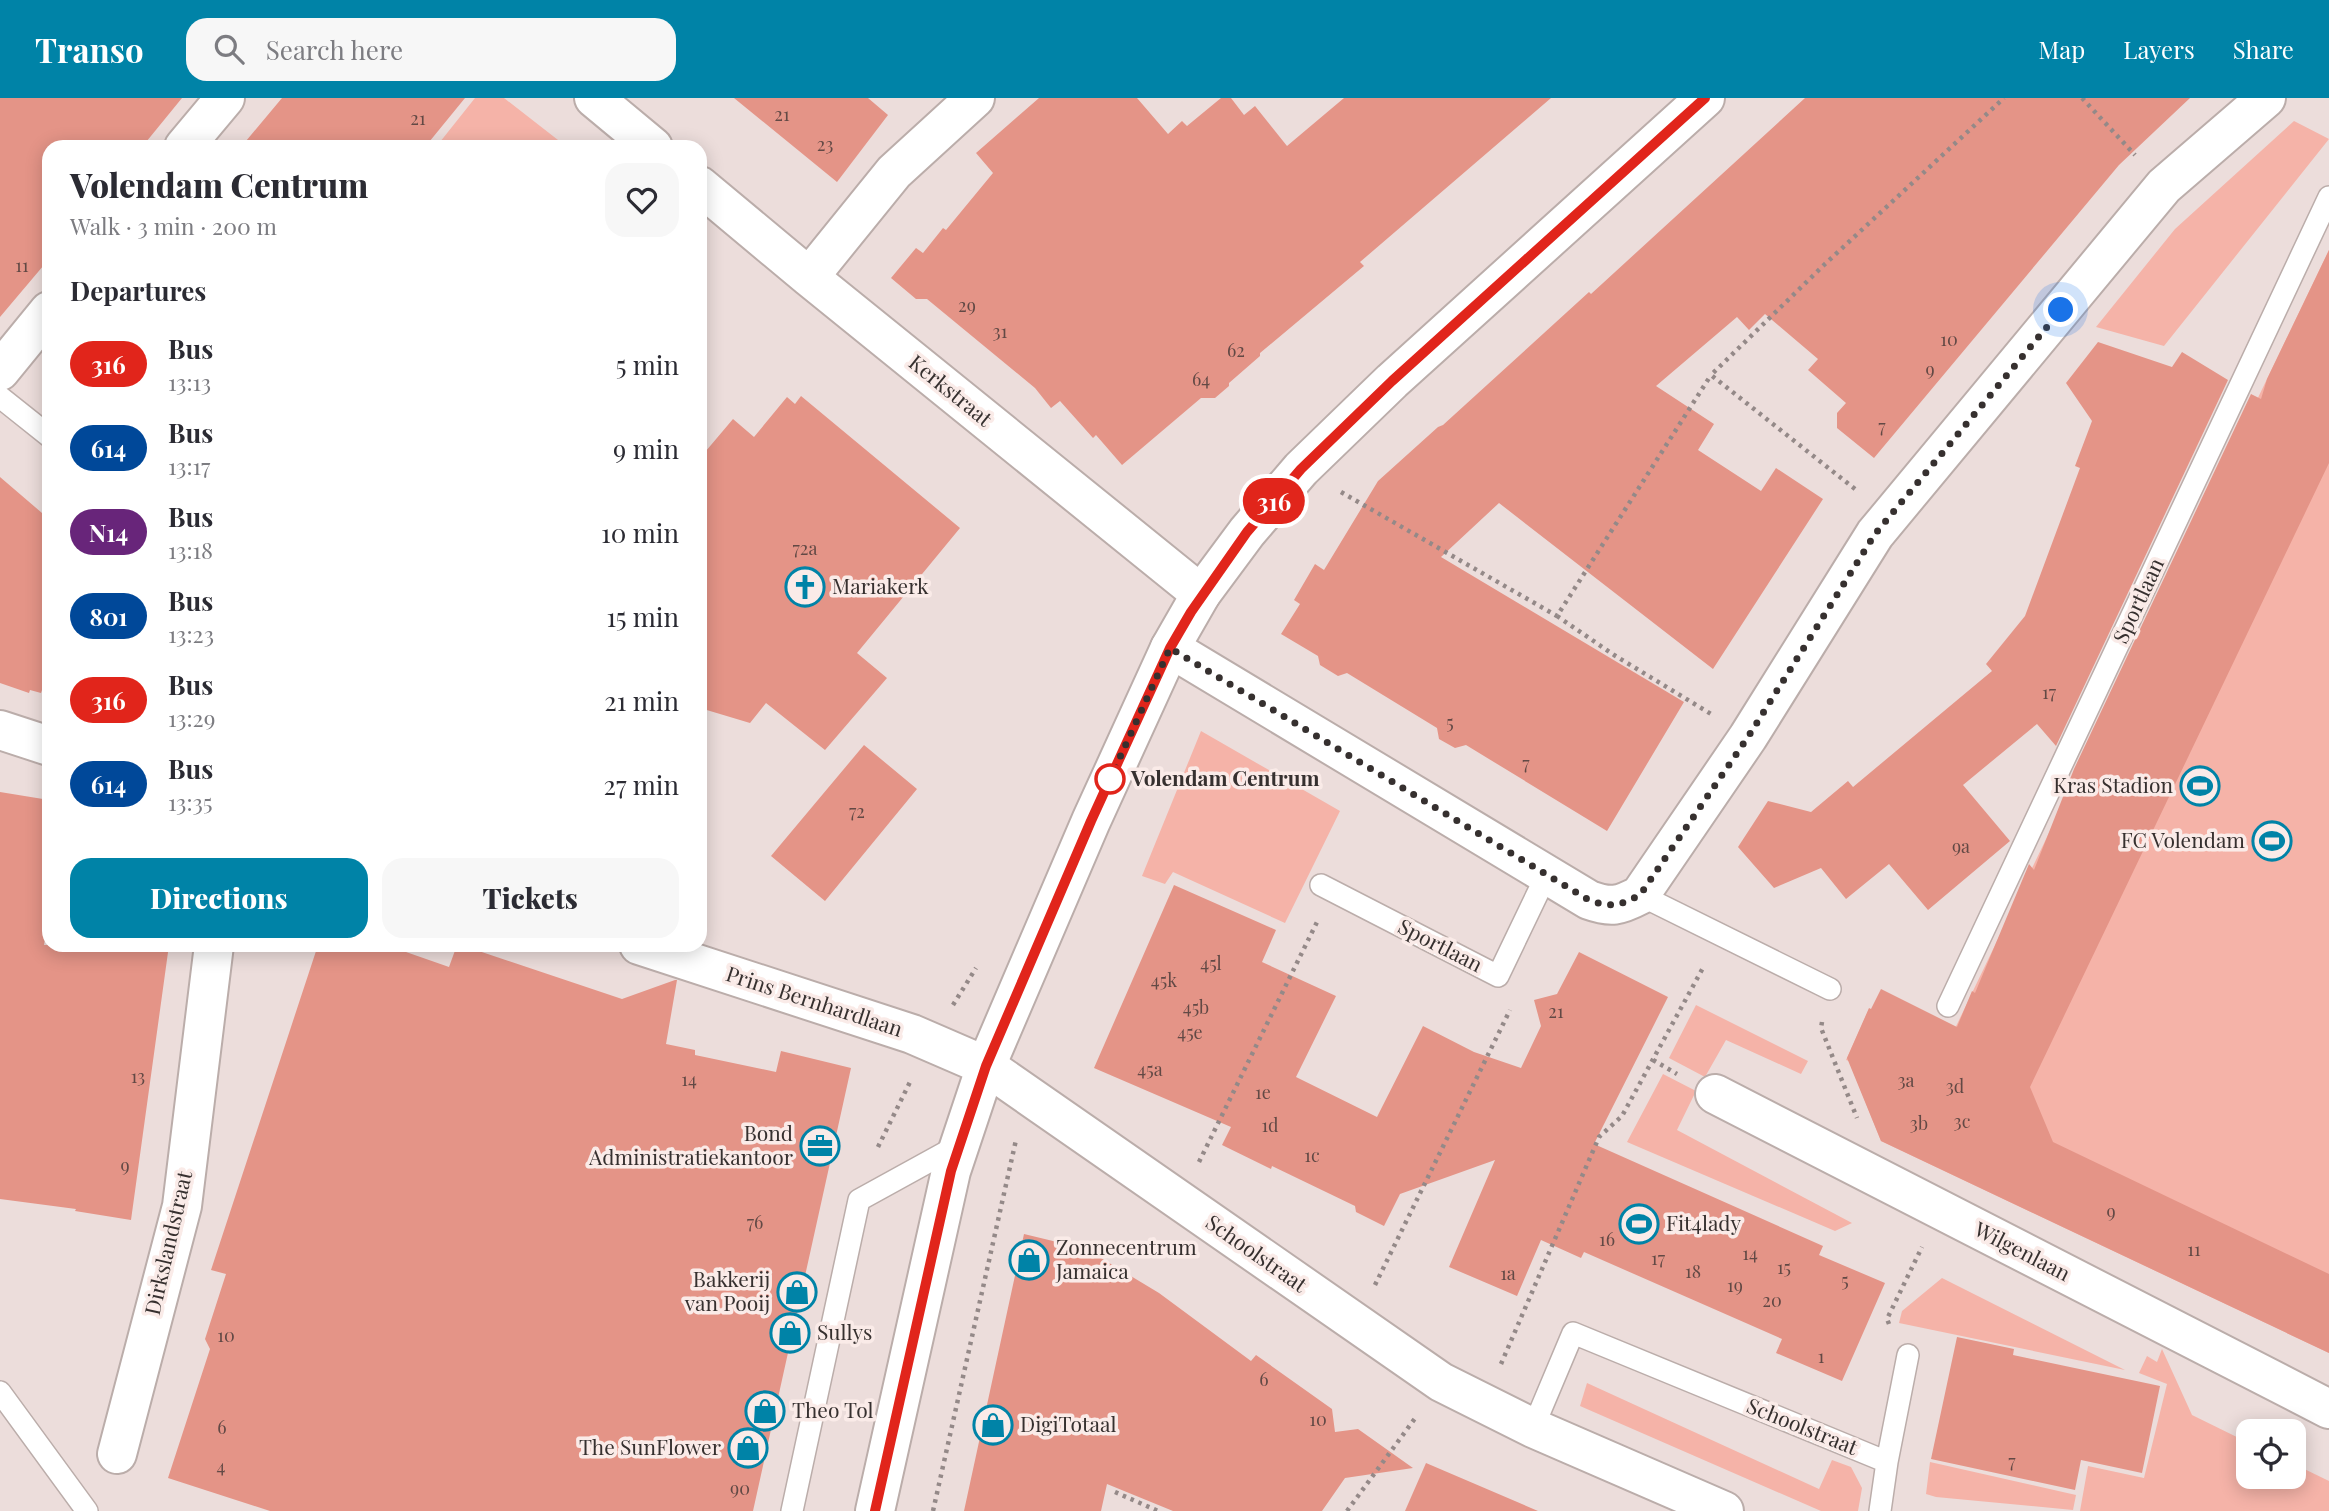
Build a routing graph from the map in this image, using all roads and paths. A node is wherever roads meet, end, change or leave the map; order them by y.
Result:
1 (225, 98) edge
2 (594, 98) edge
3 (975, 98) edge
4 (1705, 98) edge
5 (2004, 98) edge
6 (2082, 98) edge
7 (2266, 98) edge
8 (190, 140) edge
9 (645, 140) edge
10 (2164, 186) junction
11 (707, 192) edge
12 (2329, 197) edge
13 (809, 277) junction
14 (42, 320) edge
15 (0, 371) edge
16 (1711, 375) junction
17 (0, 397) edge
18 (42, 430) edge
19 (1301, 469) junction
20 (1890, 516) junction
21 (1201, 594) junction
22 (1557, 616) junction
23 (1170, 648) junction
24 (0, 730) edge
25 (1748, 737) junction
26 (42, 744) edge
27 (1546, 876) junction
28 (1327, 888) joint
29 (1640, 895) junction
30 (1720, 935) junction
31 (214, 952) edge
32 (660, 952) edge
33 (980, 963) dead end
34 (1498, 976) junction
35 (1830, 989) joint
36 (1948, 1006) dead end
37 (930, 1042) junction
38 (986, 1066) junction
39 (1715, 1094) dead end
40 (1029, 1096) junction
41 (960, 1144) junction
42 (1882, 1180) junction
43 (859, 1200) junction
44 (1180, 1201) junction
45 (1940, 1210) junction
46 (1356, 1324) junction
47 (1908, 1355) joint
48 (1441, 1382) junction
49 (0, 1392) edge
50 (1484, 1404) junction
51 (2329, 1409) edge
52 (1533, 1428) junction
53 (117, 1454) dead end
54 (1887, 1462) junction
55 (1115, 1492) dead end
56 (87, 1511) edge
57 (792, 1511) edge
58 (875, 1511) edge
59 (933, 1511) edge
60 (1157, 1511) edge
61 (1347, 1511) edge
62 (1724, 1511) edge
63 (1880, 1511) edge

1 - 8 street
2 - 9 street
3 - 13 street
4 - 19 street
5 - 16 path
6 - 10 path
7 - 10 street
10 - 20 street
11 - 13 street, Kerkstraat
12 - 36 lane, Sportlaan
13 - 21 street, Kerkstraat
14 - 15 street
16 - 20 path
16 - 22 path
17 - 18 lane
19 - 21 street
19 - 22 path
20 - 25 street
21 - 23 street
22 - 25 path
23 - 27 street
23 - 38 street
24 - 26 street
25 - 29 street
27 - 29 street
27 - 34 lane, Sportlaan
28 - 34 lane, Sportlaan
28 - 44 path
29 - 30 lane
30 - 35 lane
30 - 50 path
31 - 53 street, Dirkslandstraat
32 - 37 street, Prins Bernhardlaan
33 - 37 path
34 - 46 path
35 - 42 path
37 - 38 street, Prins Bernhardlaan
37 - 43 path
38 - 40 street, Schoolstraat
38 - 41 street
39 - 42 street, Wilgenlaan
40 - 44 street, Schoolstraat
40 - 59 path
41 - 43 lane
41 - 58 street
42 - 45 street, Wilgenlaan
43 - 57 lane
44 - 46 street, Schoolstraat
45 - 47 path
45 - 51 street, Wilgenlaan
46 - 48 street, Schoolstraat
47 - 54 lane
48 - 50 street, Schoolstraat
48 - 61 path
49 - 56 lane
50 - 52 street, Schoolstraat
52 - 54 lane, Schoolstraat
52 - 62 street, Schoolstraat
54 - 63 lane
55 - 60 path

